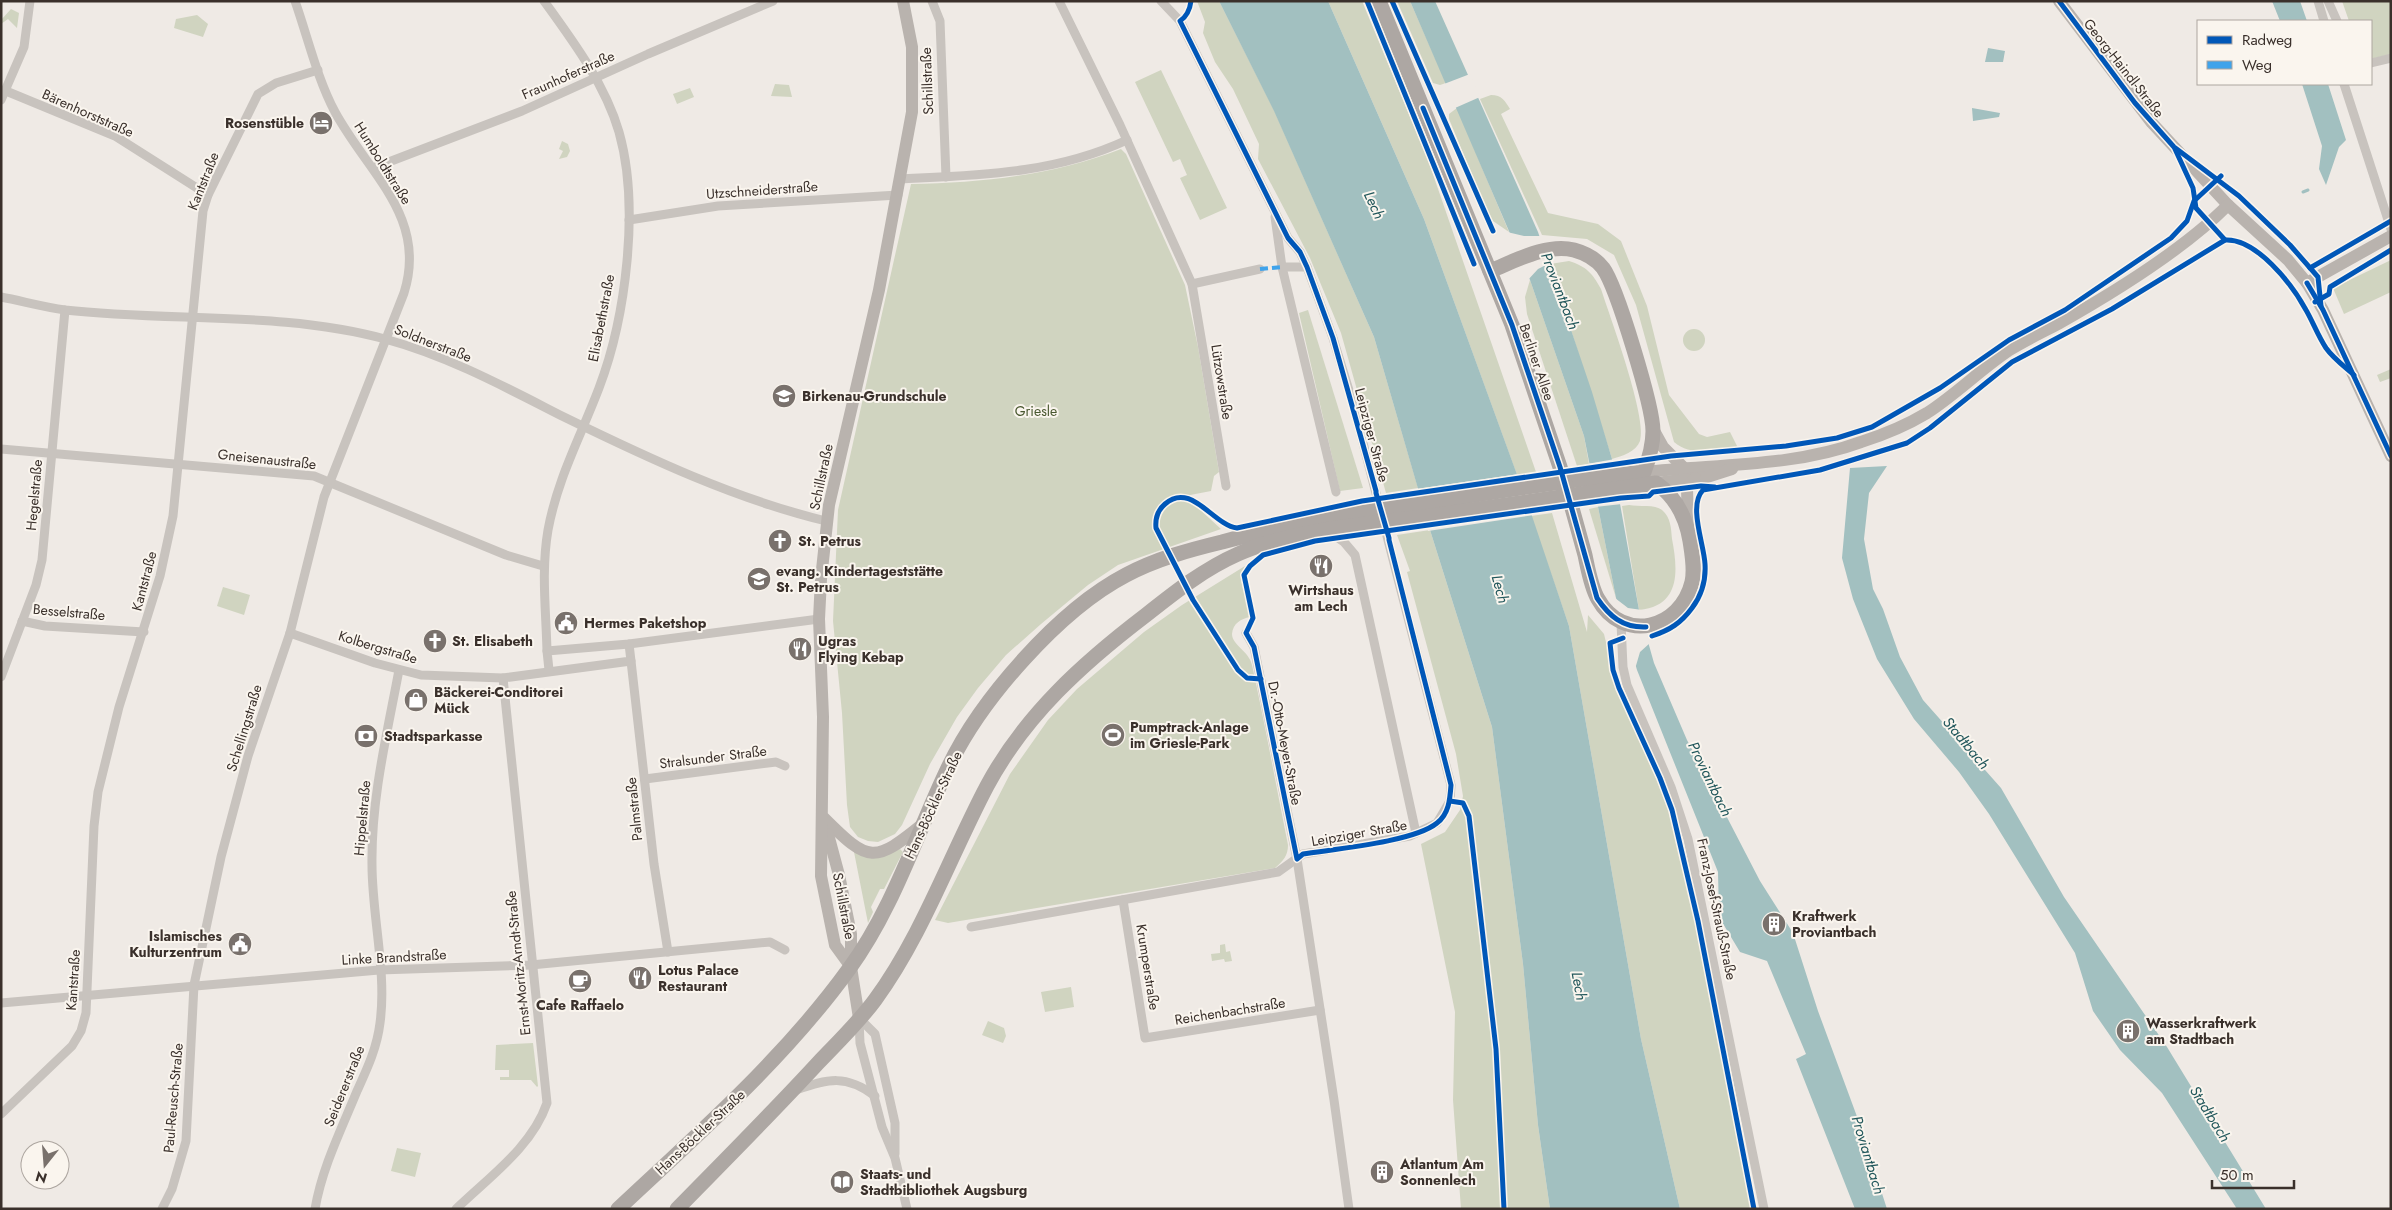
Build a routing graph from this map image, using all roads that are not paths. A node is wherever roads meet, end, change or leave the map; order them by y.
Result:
1 (30, 1) edge
2 (295, 1) edge
3 (544, 1) edge
4 (773, 1) edge
5 (903, 1) edge
6 (932, 1) edge
7 (1059, 1) edge
8 (1161, 1) edge
9 (1379, 1) edge
10 (2059, 1) edge
11 (2318, 1) edge
12 (2328, 1) edge
13 (2324, 20) edge
14 (2337, 20) edge
15 (2391, 58) edge
16 (2372, 63) edge
17 (318, 70) junction
18 (595, 78) junction
19 (2344, 85) edge
20 (6, 91) junction
21 (1, 100) edge
22 (1127, 140) junction
23 (372, 168) junction
24 (946, 177) junction
25 (901, 179) junction
26 (208, 195) junction
27 (898, 195) junction
28 (2228, 205) junction
29 (1274, 206) junction
30 (629, 220) junction
31 (2391, 229) edge
32 (2391, 236) edge
33 (1282, 267) junction
34 (1307, 268) junction
35 (1260, 270) dead end
36 (1490, 271) junction
37 (2307, 283) junction
38 (1192, 284) junction
39 (1, 297) edge
40 (65, 310) junction
41 (192, 317) junction
42 (386, 339) junction
43 (583, 425) junction
44 (1653, 429) junction
45 (1, 449) edge
46 (52, 453) junction
47 (2391, 456) edge
48 (180, 464) junction
49 (1750, 464) junction
50 (1684, 468) junction
51 (1644, 472) junction
52 (1695, 478) junction
53 (1620, 481) junction
54 (330, 482) junction
55 (1656, 483) junction
56 (1226, 486) dead end
57 (1336, 492) dead end
58 (826, 521) junction
59 (1329, 524) junction
60 (1688, 529) junction
61 (543, 566) junction
62 (819, 619) junction
63 (22, 621) junction
64 (1621, 623) junction
65 (144, 632) junction
66 (290, 633) junction
67 (1246, 633) dead end
68 (629, 644) junction
69 (547, 651) junction
70 (631, 661) junction
71 (399, 670) junction
72 (549, 670) junction
73 (1, 677) edge
74 (503, 678) junction
75 (785, 766) dead end
76 (645, 779) junction
77 (823, 817) junction
78 (924, 823) junction
79 (1416, 834) junction
80 (1296, 859) junction
81 (1123, 900) junction
82 (971, 927) dead end
83 (786, 950) dead end
84 (668, 952) junction
85 (531, 965) junction
86 (851, 967) junction
87 (380, 970) junction
88 (194, 985) junction
89 (87, 995) junction
90 (1, 1003) edge
91 (1320, 1010) junction
92 (859, 1018) junction
93 (1145, 1038) joint
94 (793, 1090) junction
95 (875, 1096) junction
96 (1, 1114) edge
97 (895, 1158) junction
98 (162, 1209) edge
99 (315, 1209) edge
100 (456, 1209) edge
101 (618, 1209) edge
102 (677, 1209) edge
103 (907, 1209) edge
104 (1348, 1209) edge
105 (1764, 1209) edge

1 - 20 street
2 - 17 street, Humboldtstraße
3 - 18 street, Elisabethstraße
4 - 18 street, Fraunhoferstraße
5 - 25 street, Schillstraße
6 - 24 street, Schillstraße
7 - 22 street, Lützowstraße
8 - 29 street, Leipziger Straße
9 - 36 main road, Berliner Allee
10 - 28 street, Georg-Haindl-Straße
11 - 13 street
12 - 14 street
15 - 16 street
17 - 23 street, Humboldtstraße
17 - 26 street, Kantstraße
18 - 23 street, Fraunhoferstraße
18 - 30 street, Elisabethstraße
19 - 31 street
20 - 21 street
20 - 26 street, Bärenhorststraße
22 - 24 street
22 - 38 street, Lützowstraße
23 - 42 street, Humboldtstraße
24 - 25 street
25 - 27 street, Schillstraße
26 - 41 street, Kantstraße
27 - 30 street, Utzschneiderstraße
27 - 58 street, Schillstraße
28 - 37 street, Georg-Haindl-Straße
28 - 49 street
29 - 33 street, Leipziger Straße
29 - 34 street, Leipziger Straße
30 - 43 street, Elisabethstraße
32 - 37 street
33 - 34 street
33 - 57 street, Leipziger Straße
34 - 79 street, Leipziger Straße
35 - 38 street
36 - 44 main road
36 - 64 main road, Berliner Allee
37 - 47 street, Georg-Haindl-Straße
38 - 56 street, Lützowstraße
39 - 40 street, Soldnerstraße
40 - 41 street, Soldnerstraße
40 - 46 street, Hegelstraße
41 - 42 street, Soldnerstraße
41 - 48 street, Kantstraße
42 - 43 street, Soldnerstraße
42 - 54 street, Humboldtstraße
43 - 58 street, Soldnerstraße
43 - 61 street, Elisabethstraße
44 - 50 street
44 - 51 main road
45 - 46 street, Gneisenaustraße
46 - 48 street, Gneisenaustraße
46 - 63 street, Hegelstraße
48 - 54 street, Gneisenaustraße
48 - 65 street, Kantstraße
49 - 50 street
49 - 52 street
50 - 51 street
51 - 53 main road
52 - 55 street
52 - 60 street
53 - 55 main road
53 - 59 main road
54 - 61 street, Gneisenaustraße
54 - 66 street, Schellingstraße
55 - 60 main road
58 - 62 street, Schillstraße
59 - 78 main road, Hans-Böckler-Straße
59 - 79 street, Leipziger Straße
59 - 92 main road
60 - 64 main road
61 - 69 street, Elisabethstraße
62 - 68 street
62 - 77 street, Schillstraße
63 - 65 street, Besselstraße
63 - 73 street, Hegelstraße
64 - 105 street, Franz-Josef-Strauß-Straße
65 - 89 street, Kantstraße
66 - 71 street, Kolbergstraße
66 - 88 street, Schellingstraße
67 - 80 street, Dr.-Otto-Meyer-Straße
68 - 69 street
68 - 70 street
69 - 72 street
70 - 72 street, Kolbergstraße
70 - 76 street, Palmstraße
71 - 74 street, Kolbergstraße
71 - 87 street, Hippelstraße
72 - 74 street, Kolbergstraße
74 - 85 street, Ernst-Moritz-Arndt-Straße
75 - 76 street, Stralsunder Straße
76 - 84 street, Palmstraße
77 - 78 street
77 - 86 street, Schillstraße
77 - 86 street, Schillstraße
78 - 86 main road, Hans-Böckler-Straße
79 - 80 street, Leipziger Straße
80 - 81 street, Leipziger Straße
80 - 91 street, Dr.-Otto-Meyer-Straße
81 - 82 street, Leipziger Straße
81 - 93 street, Krumperstraße
83 - 84 street, Linke Brandstraße
84 - 85 street, Linke Brandstraße
85 - 87 street, Linke Brandstraße
85 - 100 street, Ernst-Moritz-Arndt-Straße
86 - 92 street, Schillstraße
86 - 101 main road, Hans-Böckler-Straße
87 - 88 street, Linke Brandstraße
87 - 99 street, Seidererstraße
88 - 89 street, Linke Brandstraße
88 - 98 street, Paul-Reusch-Straße
89 - 90 street, Linke Brandstraße
89 - 96 street, Kantstraße
91 - 93 street, Reichenbachstraße
91 - 104 street, Dr.-Otto-Meyer-Straße
92 - 94 main road
92 - 95 street, Schillstraße
92 - 97 street, Schillstraße
94 - 95 street
94 - 102 main road
95 - 97 street, Schillstraße
97 - 103 street, Schillstraße

